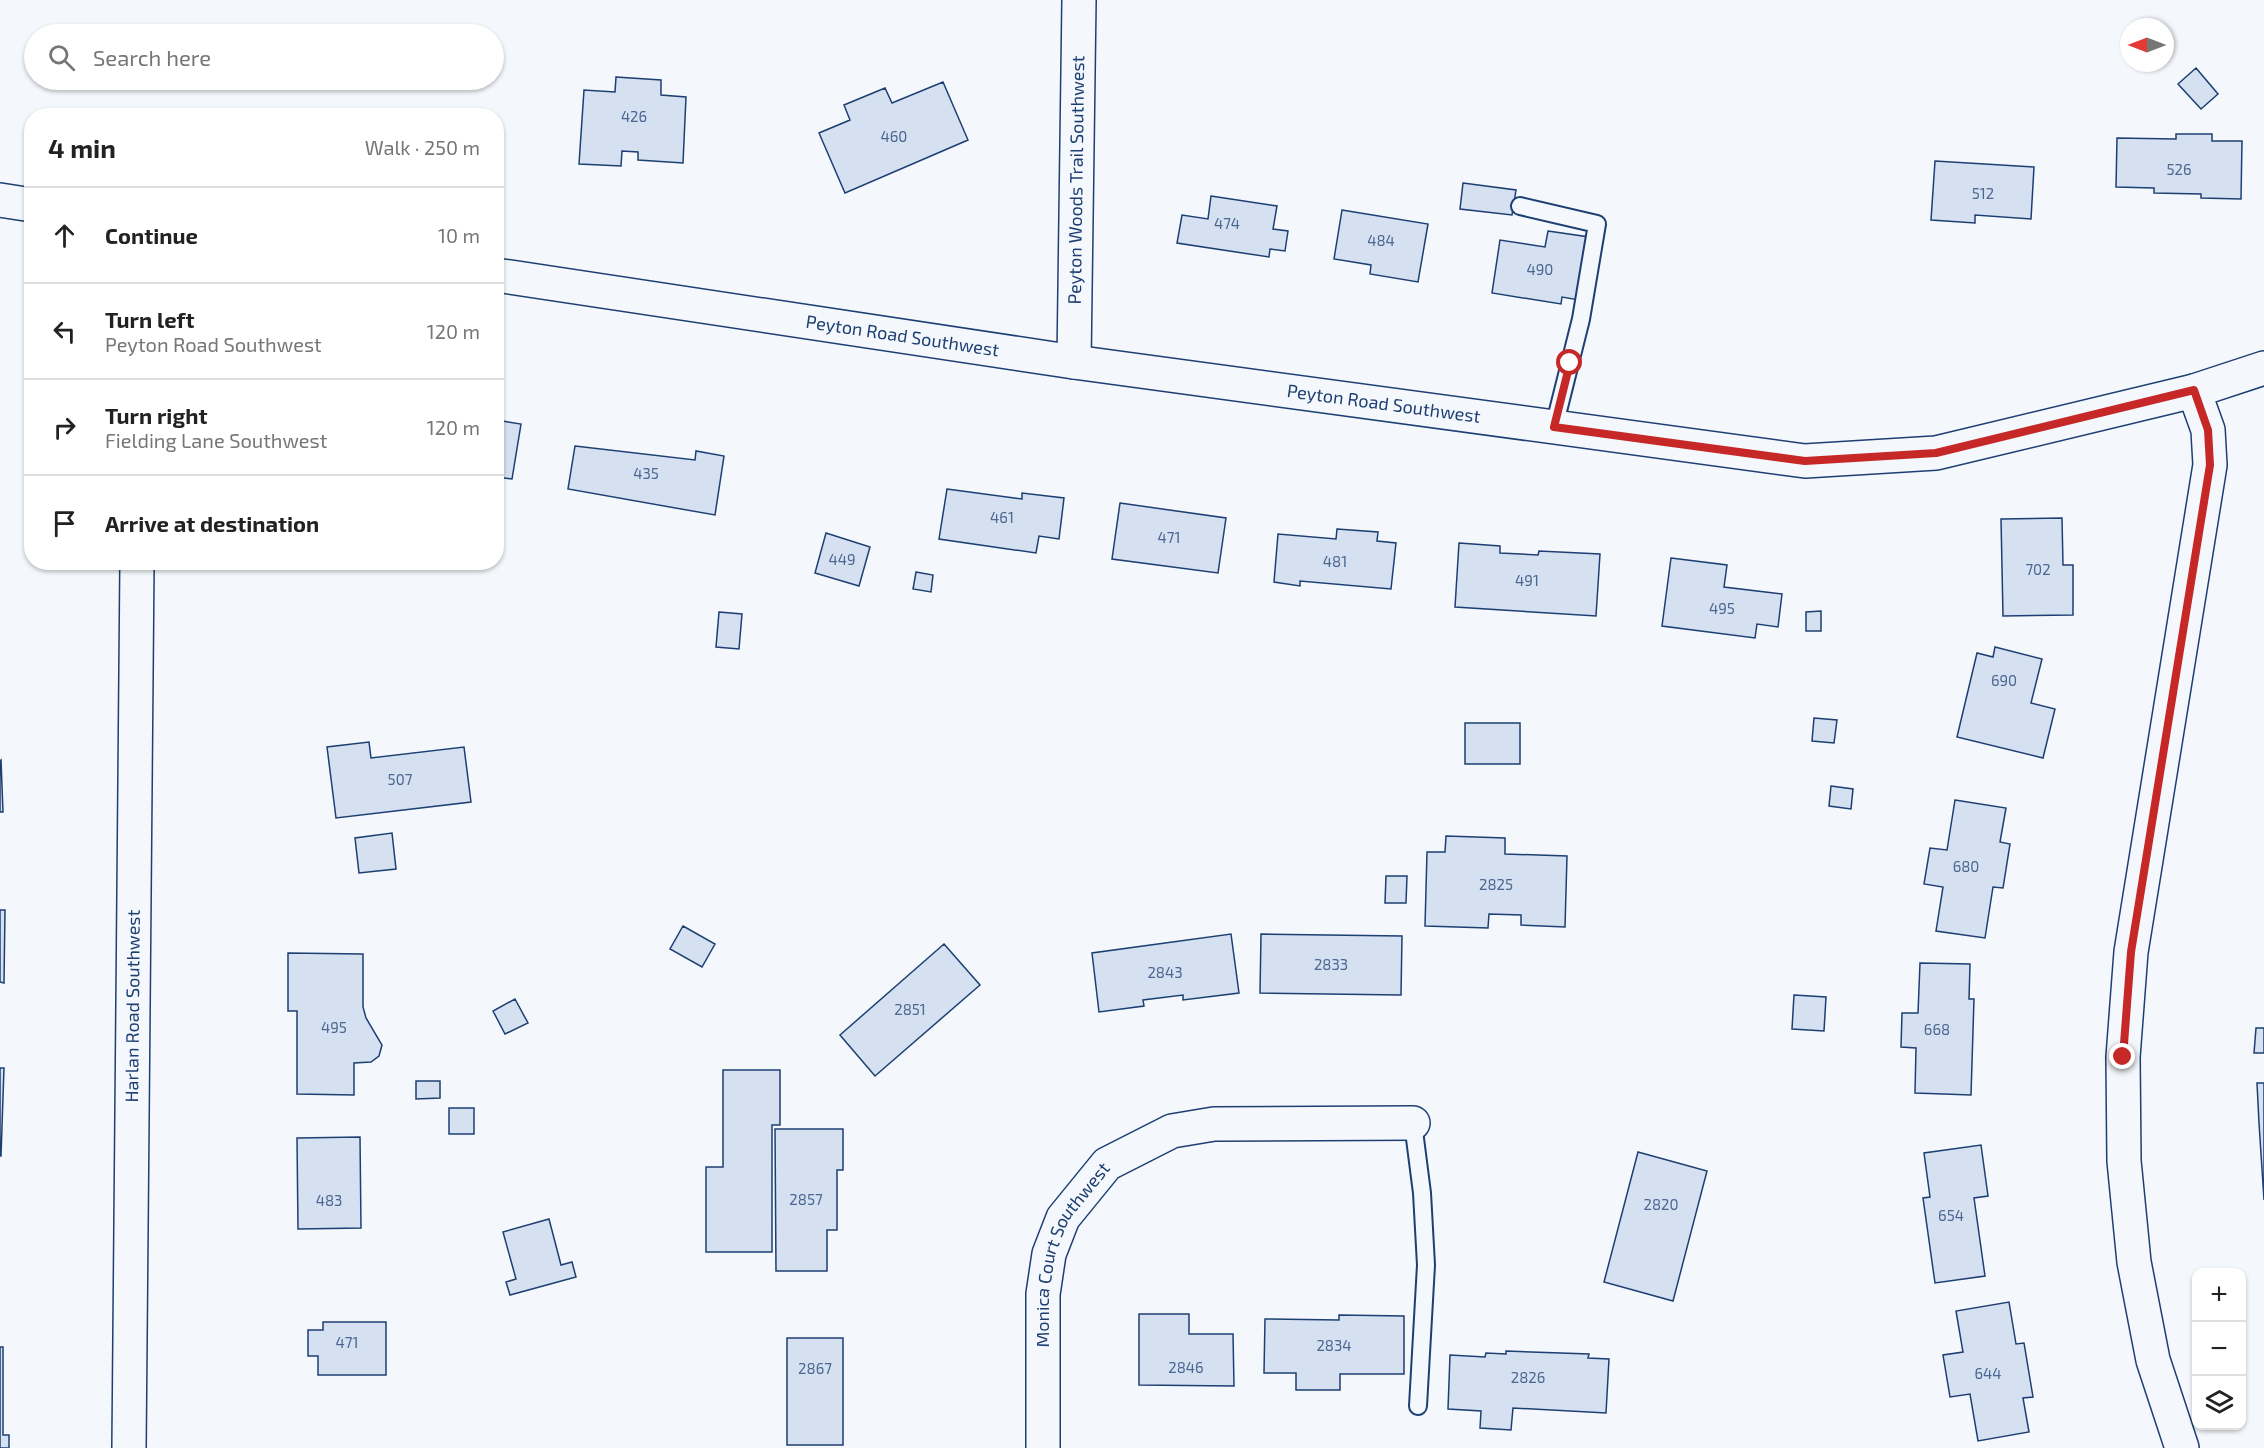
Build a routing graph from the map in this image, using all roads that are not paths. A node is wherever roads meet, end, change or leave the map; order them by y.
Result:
1 (1079, 0) edge
2 (0, 200) edge
3 (24, 204) edge
4 (1520, 206) dead end
5 (504, 276) edge
6 (1074, 362) junction
7 (2264, 368) edge
8 (2194, 390) junction
9 (1554, 427) junction
10 (137, 570) edge
11 (1413, 1123) joint
12 (1418, 1406) dead end
13 (129, 1448) edge
14 (1042, 1448) edge
15 (2182, 1448) edge

1 - 6 street, Peyton Woods Trail Southwest
2 - 3 street
4 - 9 lane
5 - 6 street, Peyton Road Southwest
6 - 9 street, Peyton Road Southwest
7 - 8 street, Peyton Road Southwest
8 - 9 street, Peyton Road Southwest
8 - 15 street
10 - 13 street, Harlan Road Southwest
11 - 12 lane
11 - 14 street, Monica Court Southwest

